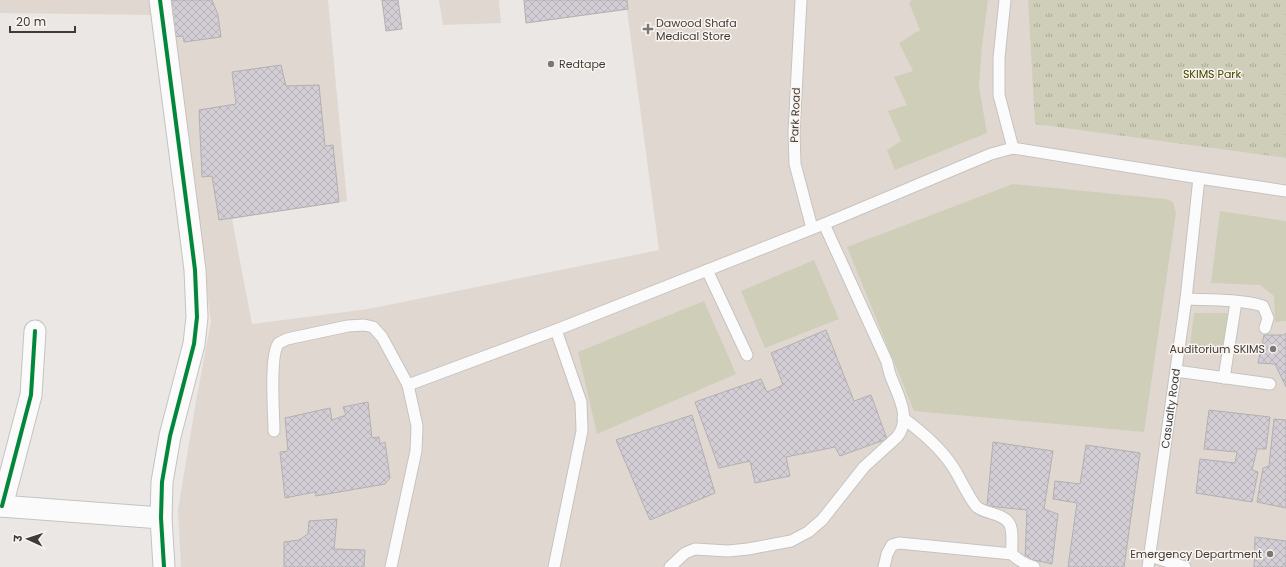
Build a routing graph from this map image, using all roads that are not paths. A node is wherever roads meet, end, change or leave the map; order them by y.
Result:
1 (160, 0) edge
2 (801, 0) edge
3 (1005, 0) edge
4 (1013, 148) junction
5 (1199, 178) junction
6 (1286, 191) edge
7 (824, 224) junction
8 (812, 228) junction
9 (707, 270) junction
10 (1186, 299) junction
11 (1236, 302) junction
12 (1265, 328) dead end
13 (556, 330) junction
14 (35, 332) dead end
15 (747, 355) dead end
16 (1176, 371) junction
17 (1224, 378) junction
18 (408, 384) junction
19 (1270, 384) dead end
20 (903, 418) junction
21 (274, 431) dead end
22 (1, 506) edge
23 (161, 518) junction
24 (1012, 554) junction
25 (1149, 561) edge
26 (164, 567) edge
27 (391, 567) edge
28 (554, 567) edge
29 (670, 567) edge
30 (884, 567) edge
31 (1034, 567) edge
32 (1184, 567) edge

1 - 23 street
2 - 8 lane, Park Road
3 - 4 lane
4 - 5 lane
4 - 7 lane
5 - 6 lane
5 - 10 lane, Casualty Road
7 - 8 lane
7 - 20 lane
8 - 9 lane
9 - 13 lane
9 - 15 lane
10 - 11 lane
10 - 16 lane, Casualty Road
11 - 12 lane
11 - 17 lane
13 - 18 lane
13 - 28 lane
14 - 22 street
16 - 17 lane
16 - 25 lane, Casualty Road
17 - 19 lane
18 - 21 lane
18 - 27 lane
20 - 24 lane
20 - 29 lane
22 - 23 street
23 - 26 street
24 - 30 lane
24 - 31 lane
25 - 32 lane

